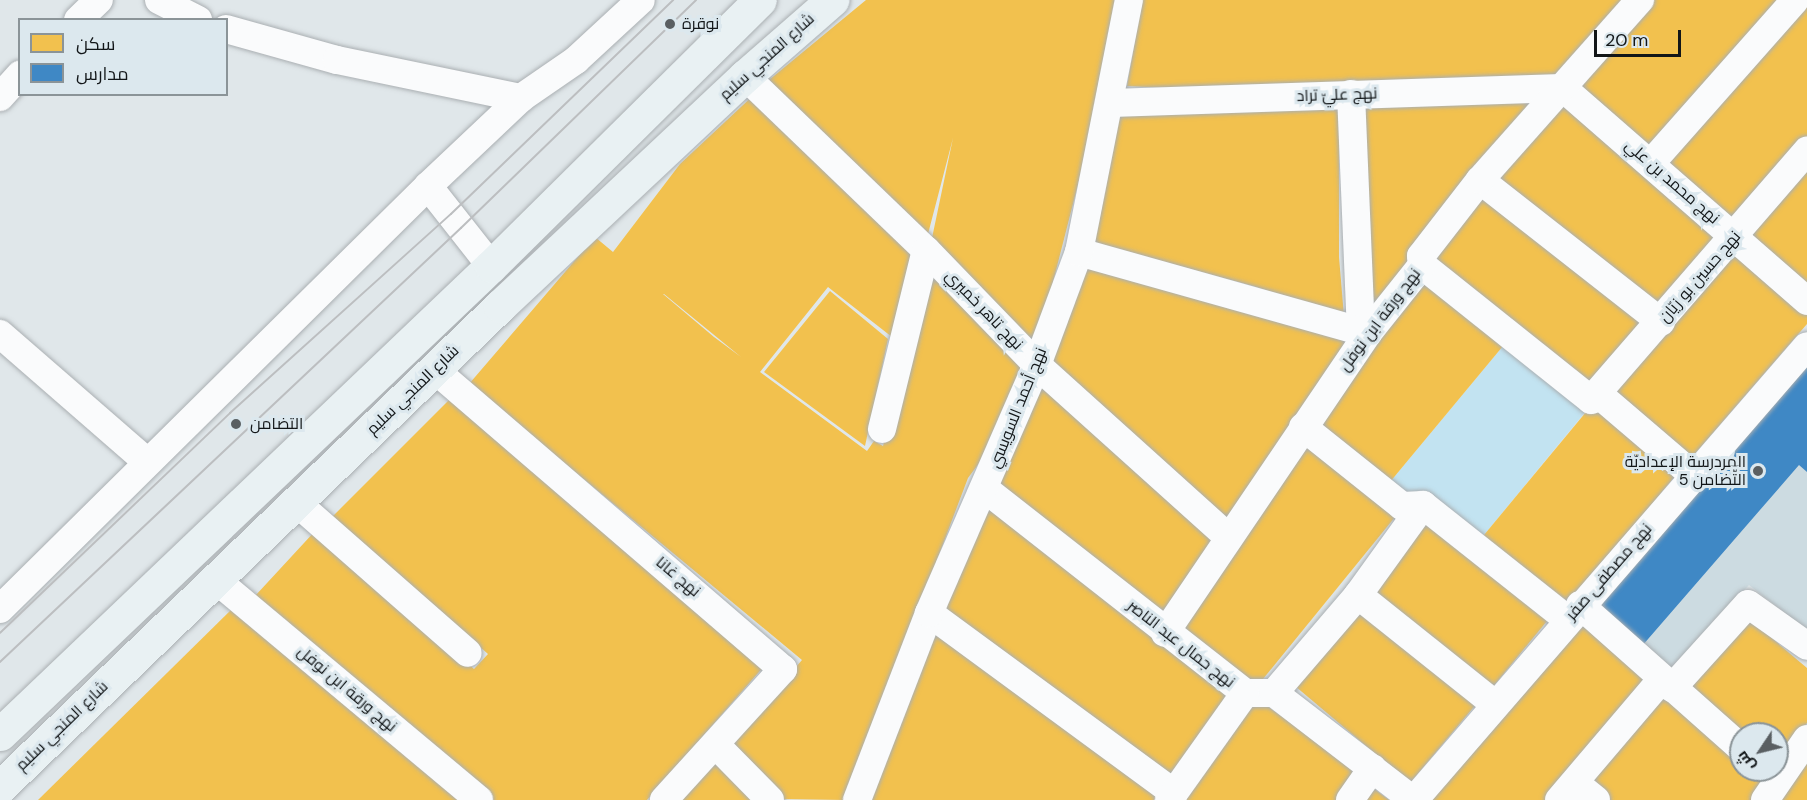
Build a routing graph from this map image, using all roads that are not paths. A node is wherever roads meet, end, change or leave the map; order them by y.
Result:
1 (99, 0) edge
2 (159, 0) edge
3 (642, 0) edge
4 (760, 0) edge
5 (832, 0) edge
6 (1129, 0) edge
7 (1640, 0) edge
8 (1795, 0) edge
9 (80, 18) edge
10 (194, 18) edge
11 (228, 30) edge
12 (745, 76) junction
13 (18, 77) edge
14 (1563, 88) junction
15 (1351, 94) junction
16 (0, 97) edge
17 (521, 98) junction
18 (1110, 103) junction
19 (1807, 151) edge
20 (1651, 163) junction
21 (1480, 180) junction
22 (428, 186) junction
23 (1735, 236) junction
24 (926, 250) junction
25 (1079, 252) junction
26 (491, 266) junction
27 (1422, 266) junction
28 (1807, 301) edge
29 (1661, 322) junction
30 (1365, 331) junction
31 (0, 334) edge
32 (1807, 346) edge
33 (1037, 365) junction
34 (435, 370) junction
35 (1594, 397) junction
36 (1303, 427) junction
37 (882, 429) dead end
38 (147, 462) junction
39 (1693, 475) junction
40 (985, 489) junction
41 (297, 503) junction
42 (1424, 505) junction
43 (1229, 538) junction
44 (215, 579) junction
45 (1358, 595) junction
46 (0, 609) edge
47 (1574, 612) junction
48 (929, 614) junction
49 (1165, 633) junction
50 (1807, 646) edge
51 (468, 653) dead end
52 (1667, 683) junction
53 (1245, 693) junction
54 (1274, 693) junction
55 (1496, 705) junction
56 (0, 734) edge
57 (1729, 737) edge
58 (1807, 739) edge
59 (716, 744) junction
60 (1372, 768) junction
61 (1770, 783) edge
62 (0, 787) edge
63 (1577, 794) edge
64 (1171, 796) edge
65 (479, 800) edge
66 (664, 800) edge
67 (770, 800) edge
68 (858, 800) edge
69 (1350, 800) edge
70 (1413, 800) edge

1 - 9 street
2 - 10 street
3 - 17 street
4 - 26 main road
5 - 12 main road, شارع المنجي سليم
6 - 18 street, نهج أحمد السويسي
7 - 14 street, نهج ورقة ابن نوفل
8 - 20 street
11 - 17 street
12 - 24 street, نهج تاهر خميري
12 - 34 main road, شارع المنجي سليم
13 - 16 street
14 - 15 street, نهج عليّ تراد
14 - 20 street, نهج محمد بن علي
14 - 21 street, نهج ورقة ابن نوفل
15 - 18 street, نهج عليّ تراد
15 - 30 street
17 - 22 street
18 - 25 street, نهج أحمد السويسي
19 - 23 street, نهج حسين بو زيّان
20 - 23 street, نهج محمد بن علي
21 - 27 street, نهج ورقة ابن نوفل
21 - 29 street
22 - 26 street
22 - 38 street
23 - 28 street, نهج محمد بن علي
23 - 29 street, نهج حسين بو زيّان
24 - 33 street, نهج تاهر خميري
24 - 37 street
25 - 30 street
25 - 33 street, نهج أحمد السويسي
26 - 56 main road
27 - 30 street, نهج ورقة ابن نوفل
27 - 35 street
29 - 35 street, نهج حسين بو زيّان
30 - 36 street, نهج ورقة ابن نوفل
31 - 38 street
32 - 39 street, نهج مصطفى صفر
33 - 40 street, نهج أحمد السويسي
33 - 43 street, نهج تاهر خميري
34 - 41 main road, شارع المنجي سليم
34 - 59 street, نهج غانا
35 - 39 street
36 - 42 street
36 - 43 street, نهج ورقة ابن نوفل
38 - 46 street
39 - 47 street, نهج مصطفى صفر
40 - 48 street, نهج أحمد السويسي
40 - 49 street, نهج جمال عبد الناصر
41 - 44 main road, شارع المنجي سليم
41 - 51 street
42 - 45 street
42 - 47 street
43 - 49 street, نهج ورقة ابن نوفل
44 - 62 main road, شارع المنجي سليم
44 - 65 street, نهج ورقة ابن نوفل
45 - 54 street
45 - 55 street
47 - 52 street
47 - 55 street, نهج مصطفى صفر
48 - 64 street
48 - 68 street, نهج أحمد السويسي
49 - 53 street, نهج جمال عبد الناصر
50 - 52 street
52 - 57 street
52 - 63 street
53 - 54 street, نهج جمال عبد الناصر
53 - 64 street
54 - 60 street
55 - 70 street, نهج مصطفى صفر
58 - 61 street
59 - 66 street, نهج غانا
59 - 67 street
60 - 69 street
60 - 70 street

